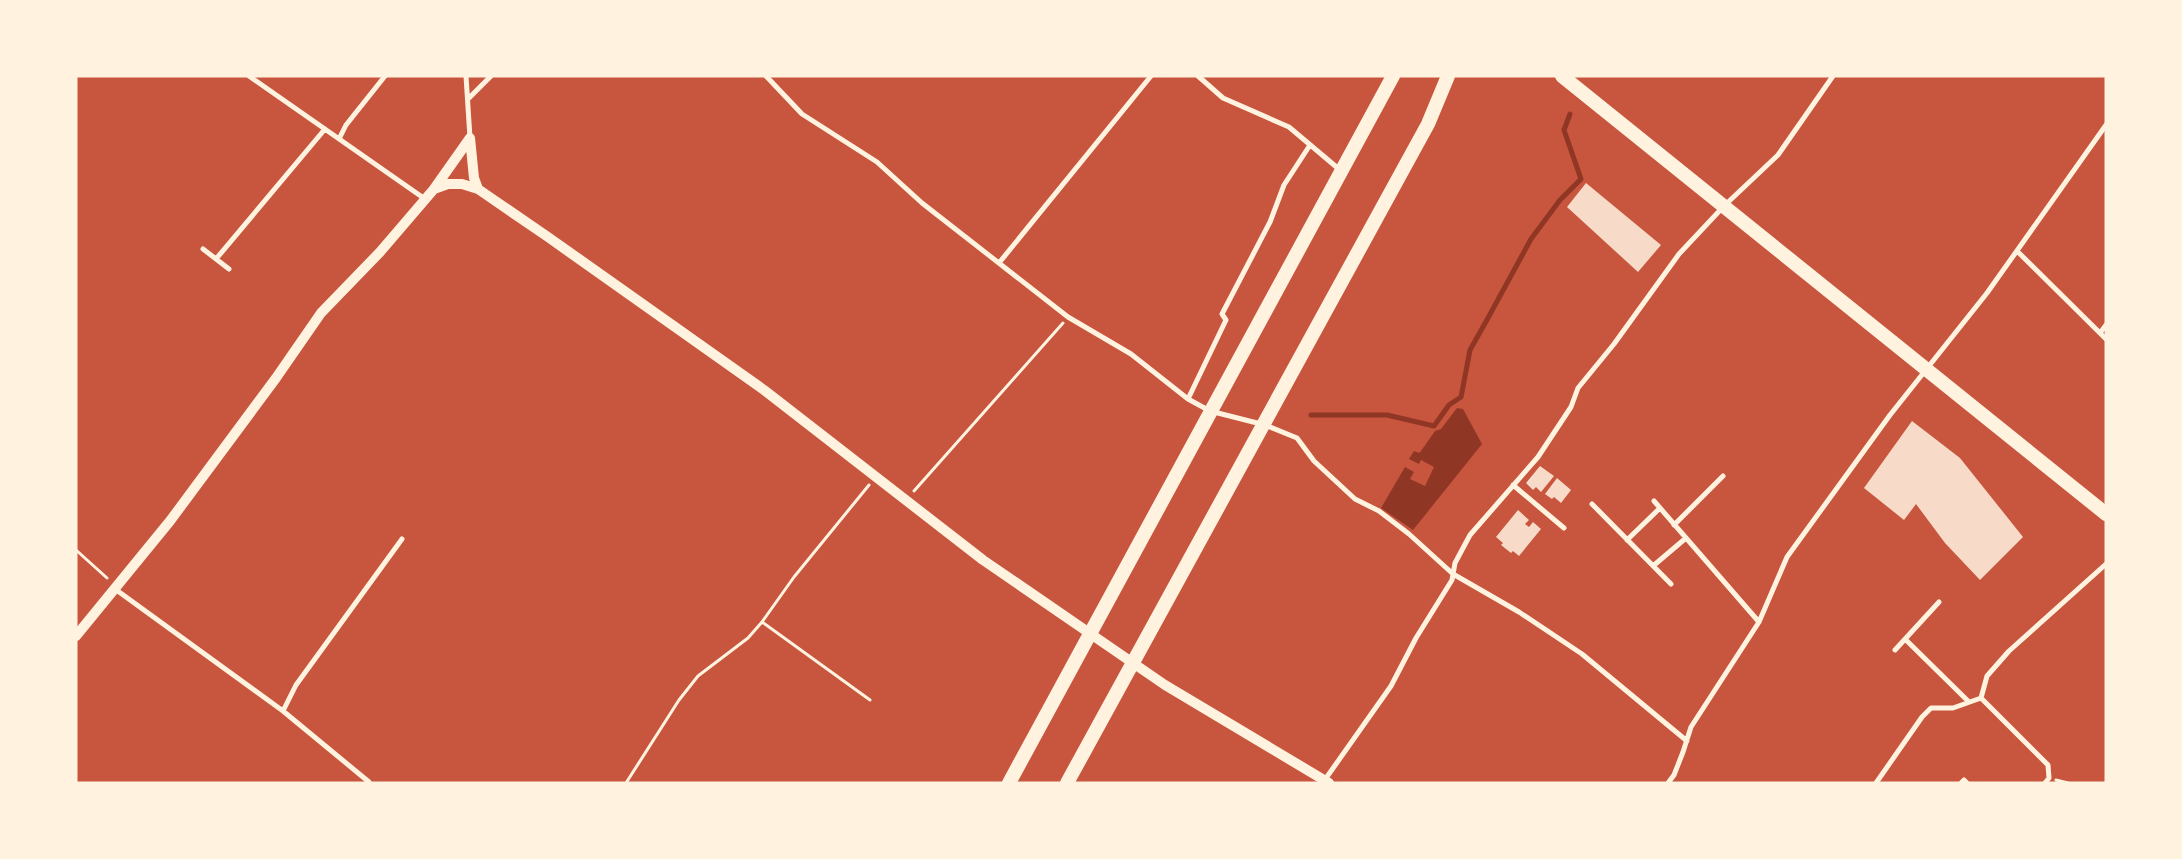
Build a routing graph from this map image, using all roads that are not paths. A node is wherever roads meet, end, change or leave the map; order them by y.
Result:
1 (249, 76) edge
2 (385, 76) edge
3 (466, 76) edge
4 (491, 76) edge
5 (766, 76) edge
6 (1151, 76) edge
7 (1198, 76) edge
8 (1393, 76) edge
9 (1448, 76) edge
10 (1562, 76) edge
11 (1833, 76) edge
12 (468, 99) junction
13 (2106, 124) edge
14 (325, 129) junction
15 (470, 138) junction
16 (339, 139) junction
17 (1310, 145) junction
18 (1342, 171) junction
19 (434, 189) junction
20 (478, 189) junction
21 (425, 199) junction
22 (1724, 206) junction
23 (203, 249) dead end
24 (2016, 252) junction
25 (216, 259) junction
26 (998, 263) junction
27 (229, 270) dead end
28 (2106, 325) edge
29 (2100, 333) junction
30 (2106, 339) edge
31 (1925, 369) junction
32 (1188, 400) junction
33 (1210, 411) junction
34 (1265, 425) junction
35 (1723, 476) dead end
36 (1513, 485) junction
37 (1654, 501) dead end
38 (1592, 504) dead end
39 (1660, 508) junction
40 (2106, 514) edge
41 (1674, 524) junction
42 (1564, 528) dead end
43 (1686, 538) junction
44 (402, 539) dead end
45 (1627, 540) junction
46 (2106, 564) edge
47 (1653, 566) junction
48 (1453, 574) junction
49 (1671, 584) dead end
50 (115, 588) junction
51 (1938, 602) dead end
52 (1758, 622) junction
53 (1090, 633) junction
54 (76, 636) edge
55 (1905, 639) junction
56 (1895, 650) dead end
57 (1132, 662) junction
58 (1981, 698) junction
59 (1969, 702) junction
60 (283, 712) junction
61 (1687, 741) junction
62 (369, 782) edge
63 (1326, 782) edge
64 (1009, 783) edge
65 (1067, 783) edge
66 (1668, 783) edge
67 (1876, 783) edge
68 (1961, 783) edge
69 (1967, 783) edge
70 (2045, 783) edge

1 - 14 street
2 - 16 street
3 - 12 street
4 - 12 street
5 - 26 street
6 - 26 street
7 - 17 street
8 - 18 highway
9 - 34 highway
10 - 22 highway
11 - 22 street
12 - 15 street
13 - 24 street
14 - 16 street
14 - 25 street
15 - 19 main road
15 - 20 main road
16 - 21 street
17 - 18 street
17 - 32 street
18 - 33 highway
19 - 20 main road
19 - 21 main road
20 - 53 main road
21 - 50 main road
22 - 31 highway
22 - 36 street
23 - 25 street
24 - 29 street
24 - 31 street
25 - 27 street
26 - 32 street
28 - 29 street
29 - 30 street
31 - 40 highway
31 - 52 street
32 - 33 street
33 - 34 street
33 - 53 highway
34 - 48 street
34 - 57 highway
35 - 41 street
36 - 42 street
36 - 48 street
37 - 39 street
38 - 45 street
39 - 41 street
39 - 45 street
41 - 43 street
43 - 47 street
43 - 52 street
44 - 60 street
45 - 47 street
46 - 58 street
47 - 49 street
48 - 61 street
48 - 63 street
50 - 54 main road
50 - 60 street
51 - 55 street
52 - 61 street
53 - 57 main road
53 - 64 highway
55 - 56 street
55 - 59 street
57 - 63 main road
57 - 65 highway
58 - 59 street
58 - 70 street
59 - 67 street
60 - 62 street
61 - 66 street
68 - 69 street

